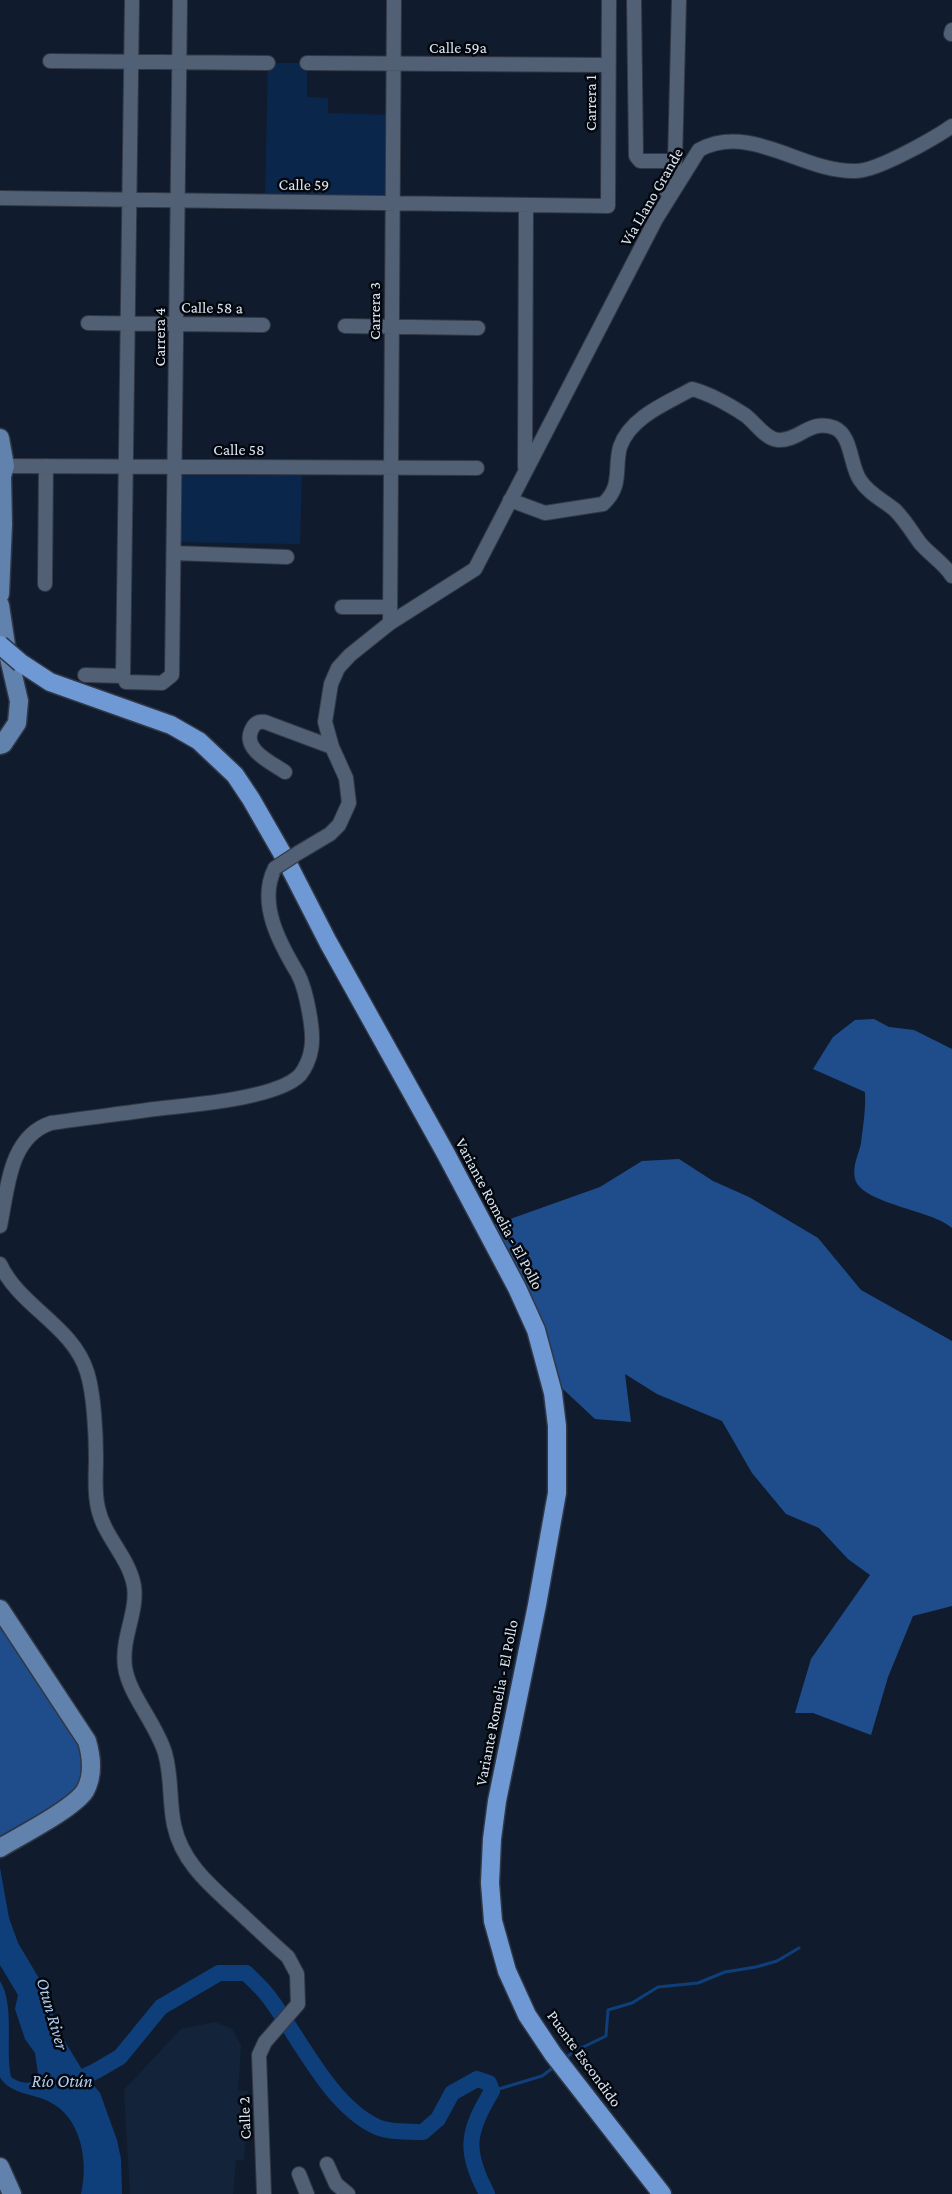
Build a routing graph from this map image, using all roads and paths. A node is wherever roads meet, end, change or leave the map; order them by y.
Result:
1 (132, 0) edge
2 (180, 0) edge
3 (394, 0) edge
4 (609, 0) edge
5 (634, 0) edge
6 (679, 0) edge
7 (50, 61) dead end
8 (131, 61) junction
9 (179, 62) junction
10 (268, 63) dead end
11 (307, 63) dead end
12 (394, 64) junction
13 (608, 65) junction
14 (952, 126) edge
15 (675, 161) junction
16 (0, 198) edge
17 (129, 200) junction
18 (178, 200) junction
19 (392, 203) junction
20 (526, 205) junction
21 (608, 206) joint
22 (656, 219) junction
23 (88, 323) dead end
24 (128, 324) junction
25 (177, 324) junction
26 (263, 326) dead end
27 (345, 326) dead end
28 (392, 327) junction
29 (478, 328) dead end
30 (0, 438) edge
31 (46, 466) junction
32 (126, 466) junction
33 (176, 466) junction
34 (391, 467) junction
35 (477, 468) dead end
36 (2, 471) edge
37 (525, 472) junction
38 (510, 500) junction
39 (174, 553) junction
40 (287, 557) dead end
41 (952, 576) edge
42 (45, 584) dead end
43 (0, 594) edge
44 (0, 605) edge
45 (342, 607) dead end
46 (390, 607) junction
47 (390, 623) junction
48 (0, 645) edge
49 (85, 675) dead end
50 (123, 676) junction
51 (0, 745) edge
52 (332, 747) junction
53 (285, 772) dead end
54 (0, 1226) edge
55 (0, 1264) edge
56 (0, 1609) edge
57 (0, 1848) edge
58 (511, 1982) joint
59 (327, 2164) dead end
60 (0, 2167) edge
61 (299, 2174) dead end
62 (12, 2194) edge
63 (264, 2194) edge
64 (307, 2194) edge
65 (348, 2194) edge
66 (662, 2194) edge

1 - 8 street
2 - 9 street, Carrera 4
3 - 12 street, Carrera 3
4 - 13 street, Carrera 1
5 - 15 street
6 - 15 street
7 - 8 street
8 - 9 street
8 - 17 street
9 - 10 street
9 - 18 street, Carrera 4
11 - 12 street, Calle 59a
12 - 13 street, Calle 59a
12 - 19 street, Carrera 3
13 - 21 street, Carrera 1
14 - 22 street, Vía Llano Grande
15 - 22 street
16 - 17 street, Calle 59
17 - 18 street, Calle 59
17 - 24 street
18 - 19 street, Calle 59
18 - 25 street, Carrera 4
19 - 20 street, Calle 59
19 - 28 street, Carrera 3
20 - 21 street, Calle 59
20 - 37 street
22 - 37 street, Vía Llano Grande
23 - 24 street, Calle 58 a
24 - 25 street, Calle 58 a
24 - 32 street
25 - 26 street, Calle 58 a
25 - 33 street, Carrera 4
27 - 28 street
28 - 29 street
28 - 34 street, Carrera 3
30 - 36 main road
31 - 32 street, Calle 58
31 - 36 street, Calle 58
31 - 42 street
32 - 33 street, Calle 58
32 - 50 street
33 - 34 street, Calle 58
33 - 39 street, Carrera 4
34 - 35 street, Calle 58
34 - 46 street, Carrera 3
36 - 43 main road
37 - 38 street, Vía Llano Grande
38 - 41 street
38 - 47 street, Vía Llano Grande
39 - 40 street
39 - 50 street, Carrera 4
44 - 51 main road
45 - 46 street
46 - 47 street, Carrera 3
47 - 52 street, Vía Llano Grande
48 - 58 highway, Variante Romelia - El Pollo, bridge
49 - 50 street
52 - 53 street
52 - 54 street, Vía Llano Grande, bridge
55 - 63 street, Calle 2
56 - 57 main road
58 - 66 highway, Puente Escondido
59 - 65 street
60 - 62 main road
61 - 64 street

